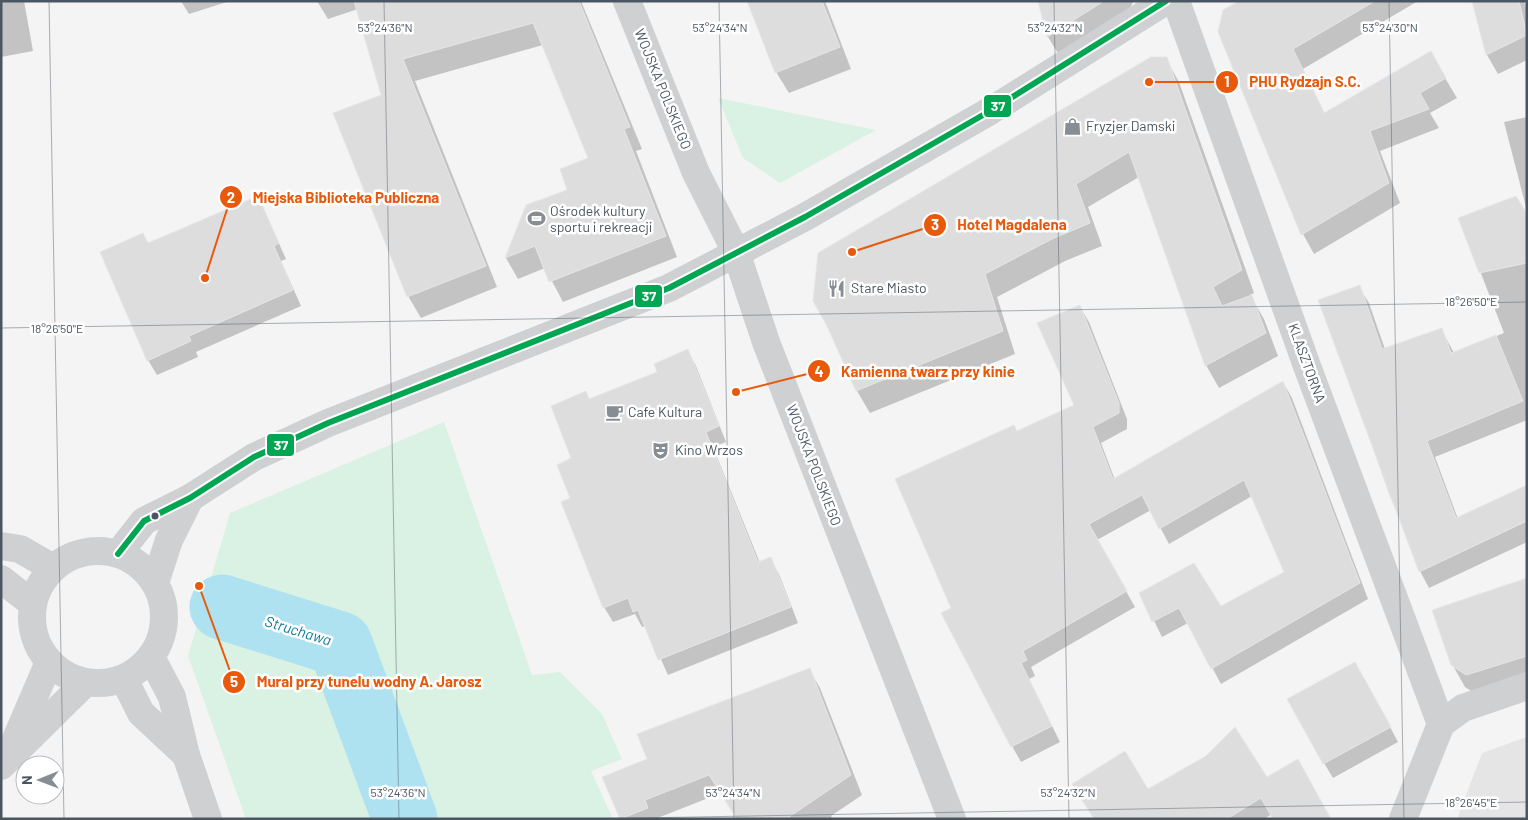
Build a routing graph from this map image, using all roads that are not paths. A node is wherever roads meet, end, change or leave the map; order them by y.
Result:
1 (627, 1) edge
2 (1166, 1) edge
3 (1176, 1) edge
4 (736, 252) junction
5 (190, 498) junction
6 (1, 546) edge
7 (118, 554) junction
8 (53, 568) junction
9 (1, 579) edge
10 (155, 583) junction
11 (32, 604) junction
12 (151, 657) junction
13 (49, 662) junction
14 (124, 679) junction
15 (85, 683) junction
16 (1527, 686) edge
17 (1441, 724) junction
18 (186, 755) junction
19 (5, 761) edge
20 (208, 819) edge
21 (952, 819) edge
22 (1403, 819) edge

1 - 4 street, WOJSKA POLSKIEGO
2 - 4 street
3 - 17 street, KLASZTORNA
4 - 5 street
4 - 21 street, WOJSKA POLSKIEGO
5 - 7 street
5 - 10 street
6 - 8 street
7 - 8 street
7 - 10 street
8 - 11 street
9 - 11 street
10 - 12 street
11 - 13 street
12 - 14 street
12 - 18 street
13 - 15 street
13 - 19 street
14 - 15 street
14 - 18 street
15 - 19 street
16 - 17 street
17 - 22 street
18 - 20 street

